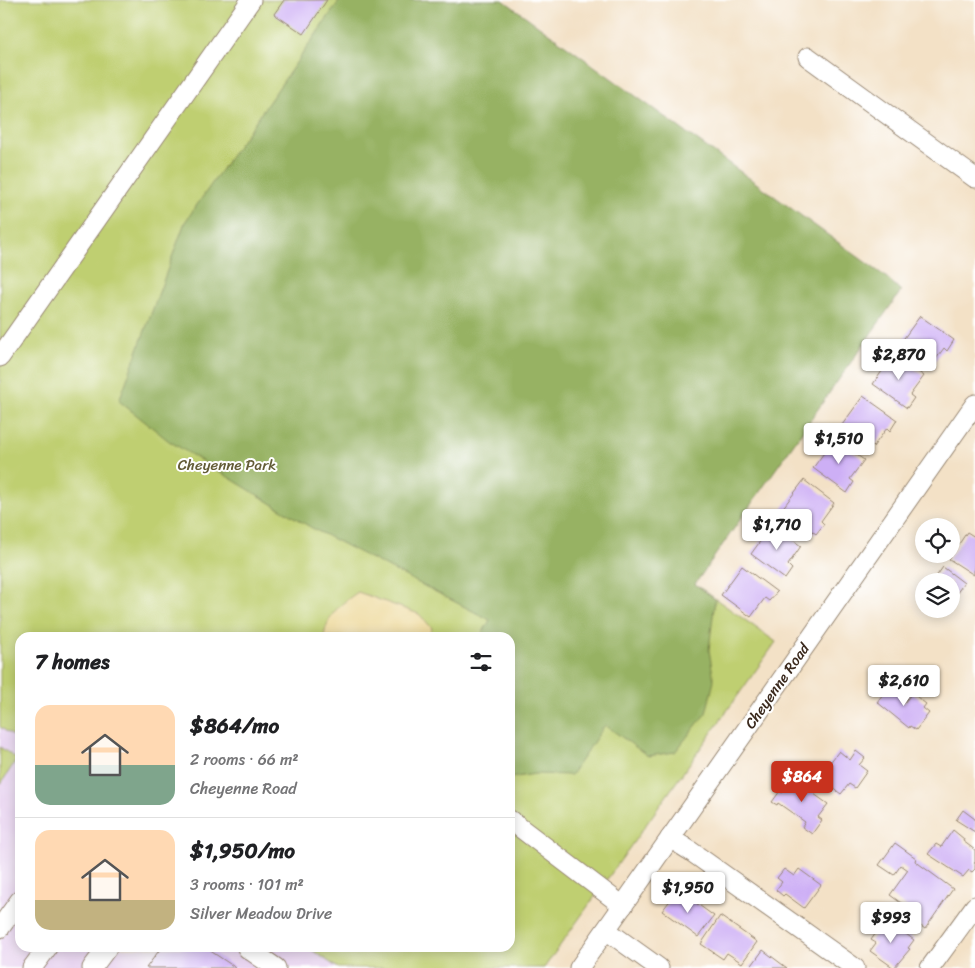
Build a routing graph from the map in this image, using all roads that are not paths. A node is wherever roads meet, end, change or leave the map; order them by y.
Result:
1 (251, 0) edge
2 (808, 57) dead end
3 (975, 178) edge
4 (0, 357) edge
5 (975, 404) edge
6 (515, 824) edge
7 (670, 838) junction
8 (623, 906) junction
9 (975, 906) edge
10 (15, 907) edge
11 (0, 928) edge
12 (606, 930) junction
13 (44, 952) edge
14 (104, 952) edge
15 (252, 952) edge
16 (32, 968) edge
17 (92, 968) edge
18 (276, 968) edge
19 (579, 968) edge
20 (659, 968) edge
21 (855, 968) edge
22 (930, 968) edge

1 - 4 street
2 - 3 street
5 - 7 street, Cheyenne Road
6 - 8 street
7 - 8 street, Cheyenne Road
7 - 21 street
8 - 12 street, Cheyenne Road
9 - 22 street
10 - 11 street
12 - 19 street, Cheyenne Road
12 - 20 street
13 - 16 street
14 - 17 street
15 - 18 street

